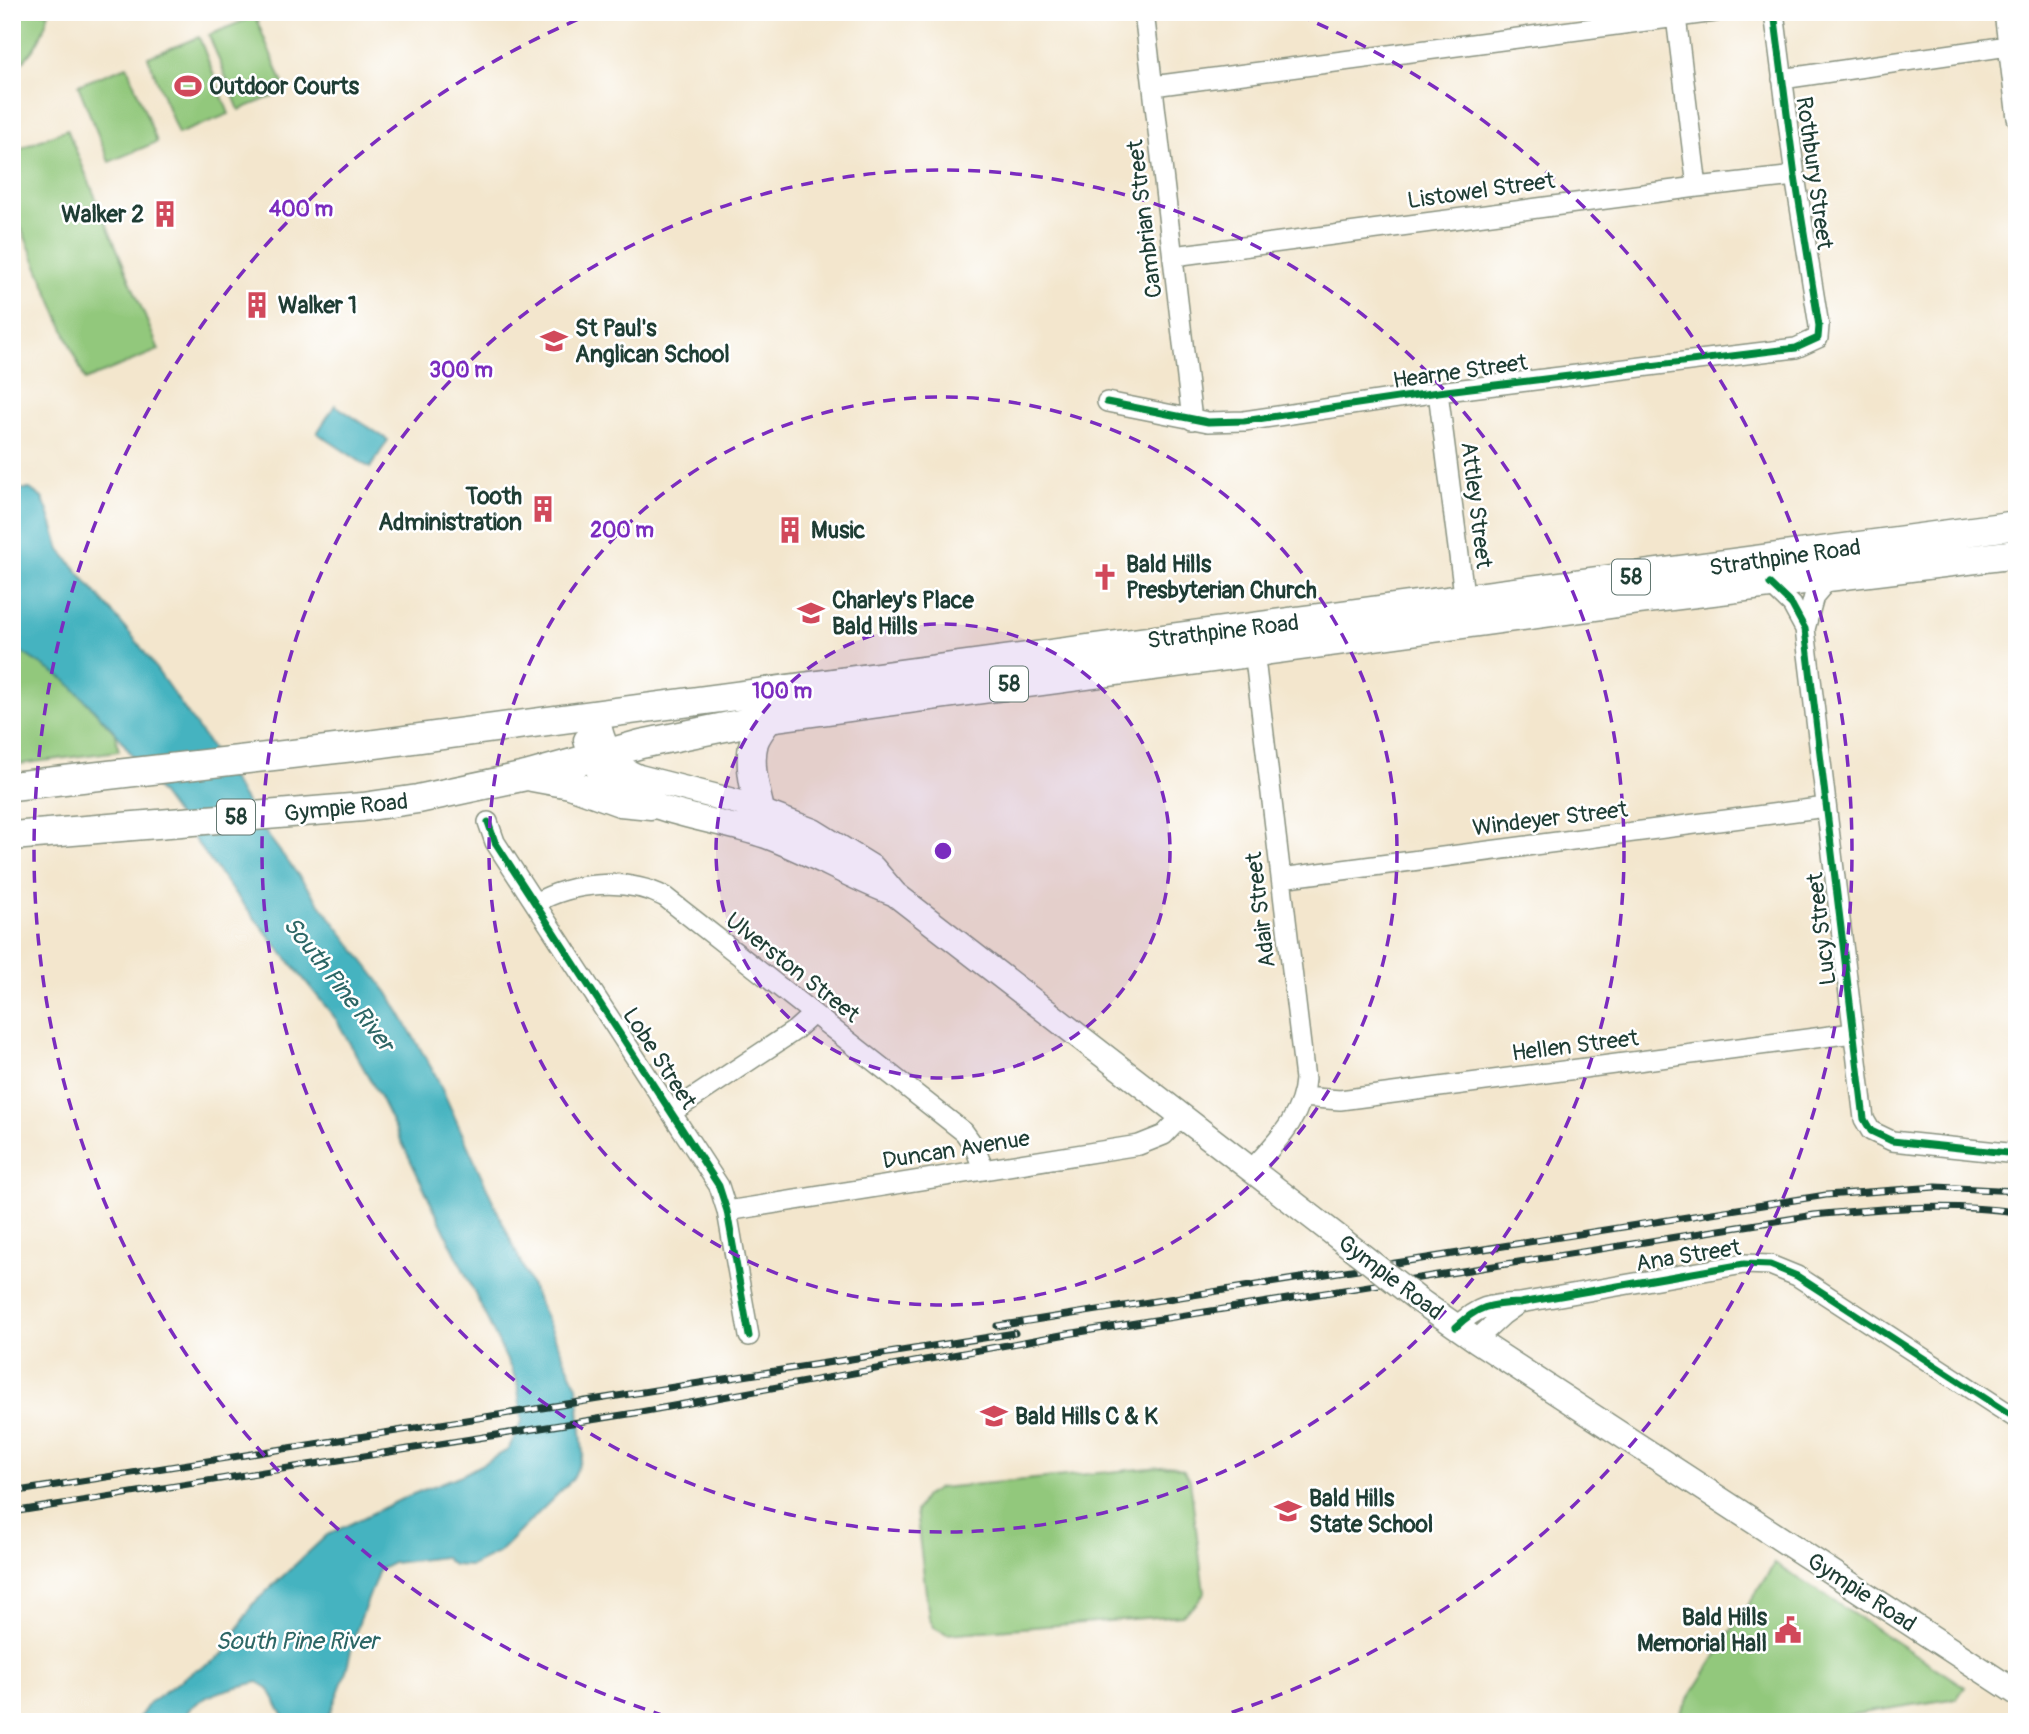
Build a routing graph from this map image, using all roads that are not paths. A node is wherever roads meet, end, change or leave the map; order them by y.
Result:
1 (1144, 12) edge
2 (1715, 12) edge
3 (1774, 12) edge
4 (2004, 12) edge
5 (1676, 18) junction
6 (2008, 46) junction
7 (1782, 79) junction
8 (1153, 86) junction
9 (2017, 118) edge
10 (1795, 176) junction
11 (1697, 187) junction
12 (1174, 256) junction
13 (1818, 338) joint
14 (1438, 392) junction
15 (1107, 402) dead end
16 (1192, 420) junction
17 (2017, 526) edge
18 (2017, 554) edge
19 (1832, 575) junction
20 (1770, 584) junction
21 (1466, 612) junction
22 (1805, 629) junction
23 (1253, 640) junction
24 (589, 714) junction
25 (769, 718) junction
26 (599, 755) junction
27 (526, 776) junction
28 (12, 786) edge
29 (651, 805) junction
30 (1826, 807) junction
31 (760, 810) junction
32 (488, 822) dead end
33 (12, 836) edge
34 (1281, 878) junction
35 (895, 894) junction
36 (535, 903) junction
37 (813, 1014) junction
38 (1853, 1033) junction
39 (1303, 1097) junction
40 (672, 1112) junction
41 (1183, 1115) junction
42 (2017, 1154) edge
43 (1252, 1169) junction
44 (984, 1170) junction
45 (727, 1211) junction
46 (1466, 1334) junction
47 (749, 1336) dead end
48 (2017, 1419) edge
49 (2017, 1693) edge

1 - 8 street, Cambrian Street
2 - 5 street
3 - 7 street, Rothbury Street
4 - 6 street
5 - 8 street
5 - 11 street
6 - 7 street
6 - 9 street
7 - 10 street, Rothbury Street
8 - 12 street, Cambrian Street
10 - 11 street, Listowel Street
10 - 13 street, Rothbury Street
11 - 12 street, Listowel Street
12 - 16 street, Cambrian Street
13 - 14 street, Hearne Street
14 - 16 street, Hearne Street
14 - 21 street, Attley Street
15 - 16 street, Hearne Street
17 - 21 highway, Strathpine Road / 58
18 - 19 highway, Strathpine Road / 58
19 - 20 highway, Strathpine Road / 58
19 - 22 street, Lucy Street
20 - 21 highway, Strathpine Road / 58
20 - 22 street, Lucy Street
21 - 23 highway, Strathpine Road / 58
22 - 30 street, Lucy Street
23 - 24 highway, Strathpine Road / 58
23 - 25 highway, Strathpine Road / 58
23 - 34 street, Adair Street
24 - 26 main road, Gympie Road
24 - 28 highway, 58
25 - 26 highway, Strathpine Road / 58
25 - 31 highway
26 - 27 highway, Gympie Road / 58
26 - 29 main road, Gympie Road
26 - 31 main road, Gympie Road
27 - 29 highway
27 - 33 highway, Gympie Road / 58
29 - 35 main road, Gympie Road
30 - 34 street, Windeyer Street
30 - 38 street, Lucy Street
31 - 35 main road, Gympie Road
32 - 36 street, Lobe Street
34 - 39 street, Adair Street
35 - 41 main road, Gympie Road
36 - 37 street, Ulverston Street
36 - 40 street, Lobe Street
37 - 40 street
37 - 44 street, Ulverston Street
38 - 39 street, Hellen Street
38 - 42 street, Lucy Street
39 - 43 street, Adair Street
40 - 45 street, Lobe Street
41 - 43 main road, Gympie Road
41 - 44 street, Duncan Avenue
43 - 46 main road, Gympie Road, bridge
44 - 45 street, Duncan Avenue
45 - 47 street, Lobe Street
46 - 48 street, Ana Street
46 - 49 main road, Gympie Road

